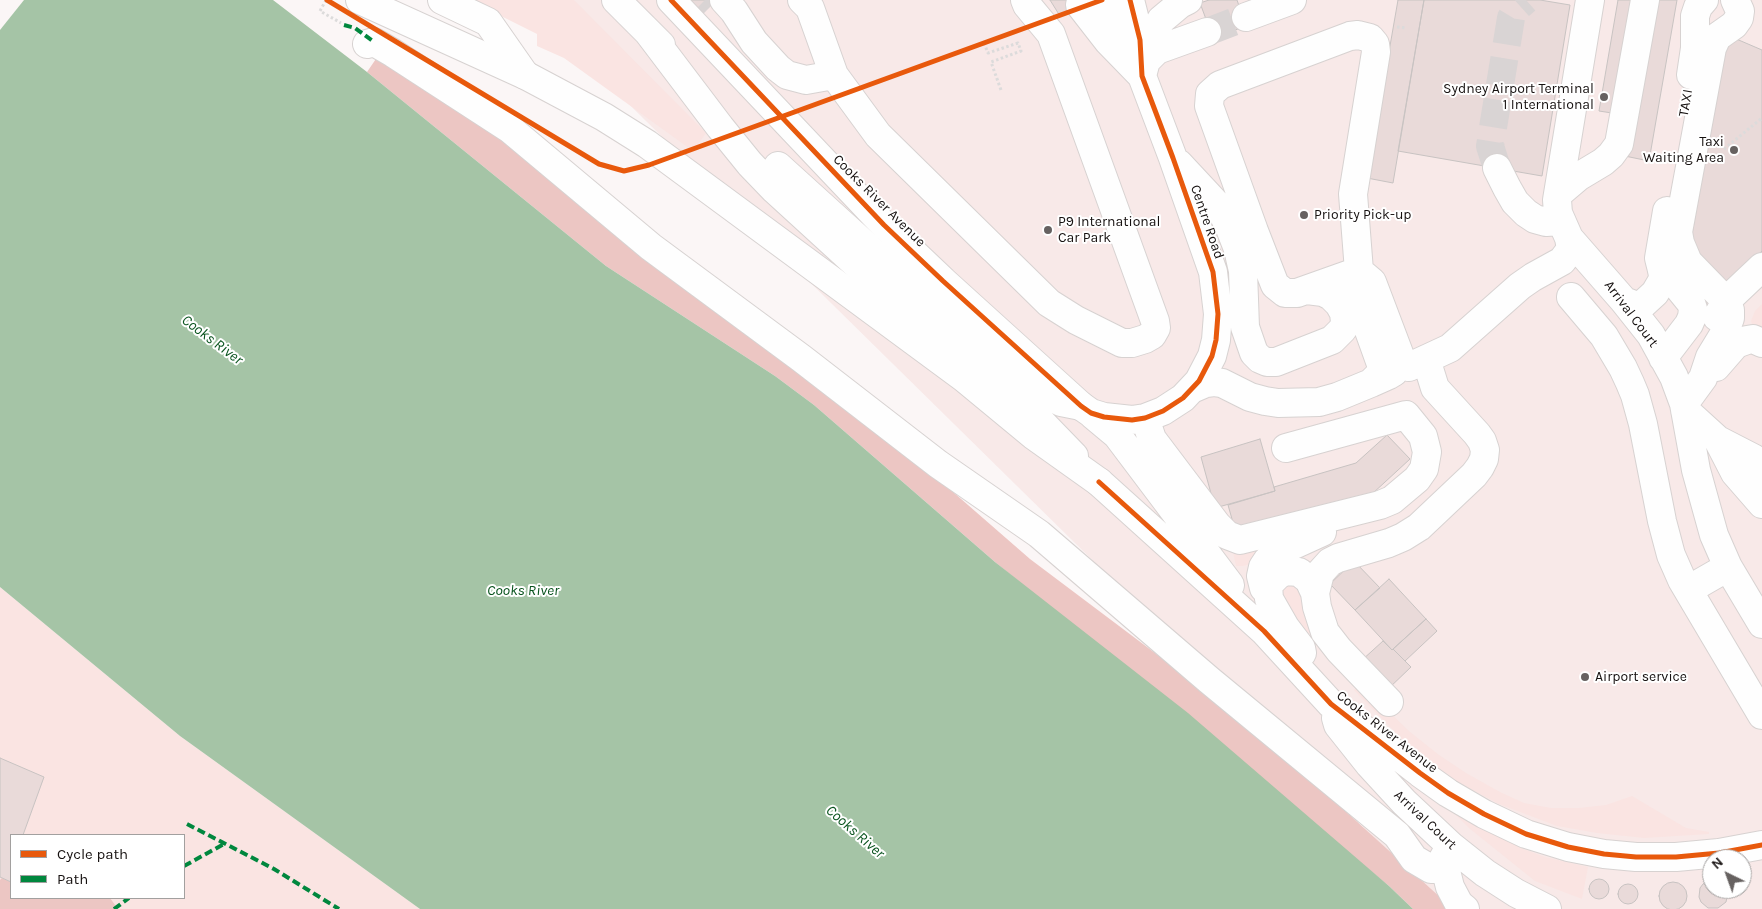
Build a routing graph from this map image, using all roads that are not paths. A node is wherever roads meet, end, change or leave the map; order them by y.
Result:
1 (360, 0) edge
2 (442, 0) edge
3 (616, 0) edge
4 (671, 0) edge
5 (802, 0) edge
6 (1025, 0) edge
7 (1108, 0) edge
8 (1130, 0) edge
9 (1142, 0) edge
10 (1292, 0) edge
11 (1590, 0) edge
12 (1644, 0) edge
13 (1704, 0) edge
14 (1735, 0) edge
15 (717, 3) tunnel mouth
16 (1080, 4) dead end
17 (1247, 7) tunnel mouth
18 (1199, 16) edge
19 (648, 32) junction
20 (367, 44) dead end
21 (1145, 58) junction
22 (834, 74) junction
23 (525, 75) junction
24 (1173, 158) junction
25 (1496, 168) tunnel mouth
26 (1558, 194) junction
27 (1565, 230) junction
28 (1661, 266) junction
29 (1762, 267) edge
30 (1359, 271) junction
31 (1307, 290) junction
32 (1571, 297) dead end
33 (1624, 301) junction
34 (1726, 301) junction
35 (1762, 343) edge
36 (1426, 359) junction
37 (1665, 362) junction
38 (1702, 378) junction
39 (1380, 379) junction
40 (1630, 383) junction
41 (1435, 388) junction
42 (1192, 389) junction
43 (1685, 407) junction
44 (1086, 409) junction
45 (1406, 415) junction
46 (1145, 418) junction
47 (1718, 440) junction
48 (1286, 448) dead end
49 (1762, 469) edge
50 (1099, 482) junction
51 (1705, 504) junction
52 (1762, 504) edge
53 (1380, 505) junction
54 (1728, 567) junction
55 (1762, 587) edge
56 (1688, 590) junction
57 (1315, 592) junction
58 (1269, 599) junction
59 (1762, 624) edge
60 (1264, 631) junction
61 (1310, 681) junction
62 (1390, 702) dead end
63 (1331, 704) junction
64 (1762, 715) edge
65 (1762, 845) edge
66 (1448, 857) junction
67 (1465, 909) edge
68 (1547, 909) edge

1 - 23 main road
2 - 23 main road
3 - 19 main road
4 - 44 main road, Cooks River Avenue
5 - 22 main road
6 - 22 main road
7 - 21 main road
8 - 21 main road, Centre Road
9 - 21 main road
10 - 17 main road
11 - 26 main road
12 - 26 main road
13 - 28 main road, TAXI
14 - 34 main road, TAXI
15 - 22 main road
16 - 21 main road
18 - 21 main road
18 - 21 main road
19 - 44 main road, Centre Road
19 - 50 main road
20 - 66 main road
21 - 24 main road, Centre Road
23 - 50 main road
24 - 31 main road
24 - 42 main road, Centre Road
25 - 27 main road
26 - 27 main road
27 - 33 main road, Arrival Court
27 - 36 main road
28 - 33 main road, TAXI
28 - 37 main road
29 - 34 main road
30 - 31 main road
30 - 31 main road
30 - 39 main road
32 - 40 main road
33 - 37 main road, Arrival Court
34 - 37 main road
34 - 38 main road
35 - 38 main road
36 - 39 main road
36 - 41 main road
37 - 40 main road
37 - 43 main road, Arrival Court
38 - 43 main road
39 - 42 main road
40 - 56 main road
41 - 45 main road
41 - 57 main road
42 - 46 main road, Centre Road
43 - 47 main road
43 - 51 main road, Arrival Court
44 - 46 main road, Centre Road
44 - 60 main road, Cooks River Avenue
45 - 48 main road
45 - 53 main road
46 - 53 main road
47 - 49 main road
47 - 52 main road
50 - 60 main road, Cooks River Avenue
51 - 54 main road, Arrival Court
51 - 55 main road
53 - 58 main road
54 - 56 main road
54 - 59 main road, Arrival Court
56 - 64 main road
57 - 58 main road
57 - 62 main road
58 - 61 main road
60 - 61 main road, Cooks River Avenue
61 - 63 main road, Cooks River Avenue
63 - 65 main road, Cooks River Avenue
63 - 66 main road, Arrival Court
66 - 67 main road
66 - 68 main road, Arrival Court

